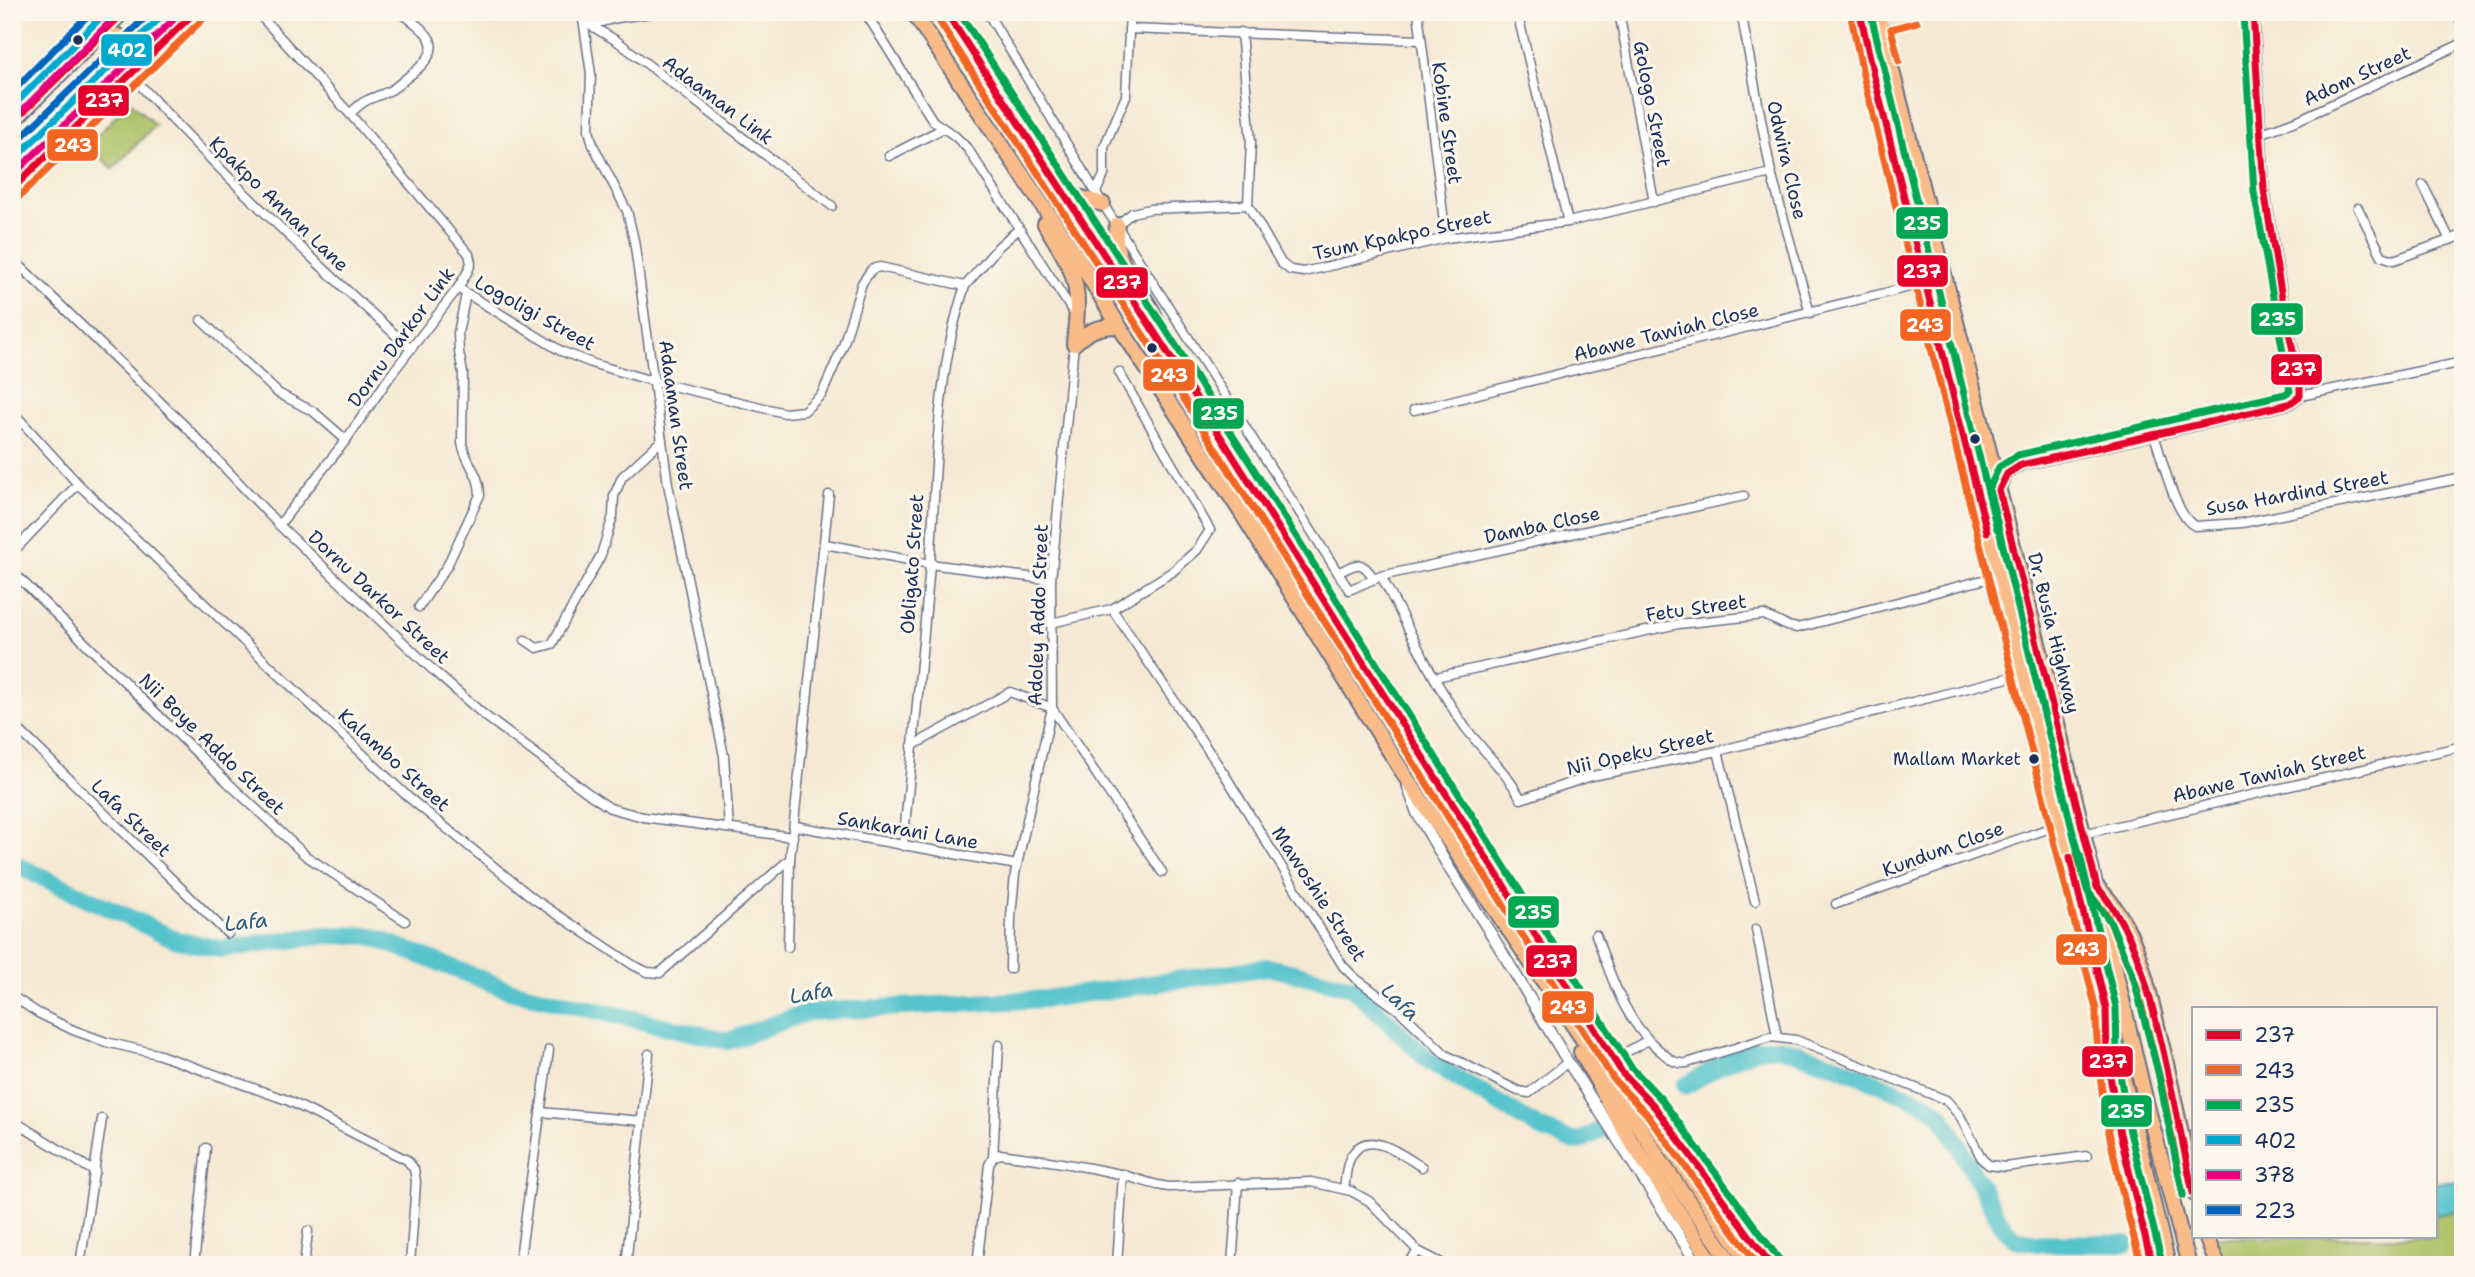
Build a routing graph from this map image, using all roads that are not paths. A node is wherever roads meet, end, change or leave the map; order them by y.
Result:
1 (106, 12) edge
2 (124, 12) edge
3 (166, 12) edge
4 (195, 12) edge
5 (257, 12) edge
6 (400, 12) edge
7 (658, 12) edge
8 (864, 12) edge
9 (913, 12) edge
10 (946, 12) edge
11 (955, 12) edge
12 (987, 12) edge
13 (1130, 12) edge
14 (1418, 12) edge
15 (1517, 12) edge
16 (1619, 12) edge
17 (1741, 12) edge
18 (1914, 12) edge
19 (2253, 12) edge
20 (2457, 12) edge
21 (1861, 16) edge
22 (1877, 17) edge
23 (585, 20) edge
24 (1129, 29) junction
25 (2463, 29) edge
26 (105, 31) junction
27 (1241, 32) junction
28 (963, 38) junction
29 (1420, 40) junction
30 (2463, 43) edge
31 (130, 47) junction
32 (131, 75) junction
33 (12, 107) edge
34 (350, 114) junction
35 (985, 119) junction
36 (12, 123) edge
37 (942, 129) junction
38 (2262, 134) junction
39 (889, 156) dead end
40 (12, 161) edge
41 (1771, 173) junction
42 (2423, 186) dead end
43 (12, 189) edge
44 (1064, 193) junction
45 (1100, 198) junction
46 (1654, 202) junction
47 (1248, 205) junction
48 (832, 206) dead end
49 (2358, 208) dead end
50 (1568, 222) junction
51 (1117, 225) junction
52 (1020, 229) junction
53 (2463, 235) edge
54 (1446, 238) junction
55 (2450, 240) junction
56 (12, 258) edge
57 (1926, 283) junction
58 (965, 286) junction
59 (458, 288) junction
60 (466, 294) junction
61 (1810, 313) junction
62 (1077, 318) junction
63 (201, 320) dead end
64 (1119, 326) junction
65 (1074, 344) junction
66 (1164, 347) junction
67 (411, 349) junction
68 (2463, 362) edge
69 (1119, 372) dead end
70 (656, 382) junction
71 (2300, 396) junction
72 (1414, 410) dead end
73 (12, 411) edge
74 (2154, 435) junction
75 (346, 440) junction
76 (662, 440) junction
77 (2463, 478) edge
78 (78, 484) junction
79 (2000, 490) junction
80 (829, 495) dead end
81 (1744, 496) dead end
82 (279, 525) junction
83 (825, 544) junction
84 (12, 553) edge
85 (930, 564) junction
86 (12, 571) edge
87 (1338, 573) junction
88 (1998, 576) junction
89 (1377, 577) junction
90 (1051, 580) junction
91 (419, 607) dead end
92 (1112, 609) junction
93 (1051, 623) junction
94 (525, 640) dead end
95 (2024, 674) junction
96 (1436, 677) junction
97 (1052, 708) junction
98 (12, 723) edge
99 (912, 746) junction
100 (2463, 746) edge
101 (1717, 751) junction
102 (1405, 776) junction
103 (2061, 824) junction
104 (794, 826) junction
105 (729, 828) junction
106 (2083, 834) junction
107 (793, 837) junction
108 (903, 846) junction
109 (790, 859) junction
110 (1017, 865) junction
111 (1162, 872) dead end
112 (2097, 887) junction
113 (1755, 901) dead end
114 (1836, 904) dead end
115 (405, 921) dead end
116 (1756, 929) dead end
117 (228, 934) dead end
118 (1596, 934) dead end
119 (788, 947) dead end
120 (1532, 965) junction
121 (1010, 969) dead end
122 (12, 996) edge
123 (2106, 1008) junction
124 (1777, 1036) junction
125 (1648, 1040) junction
126 (999, 1045) dead end
127 (549, 1050) dead end
128 (649, 1054) dead end
129 (1614, 1059) junction
130 (1568, 1062) junction
131 (1623, 1074) junction
132 (540, 1112) junction
133 (103, 1119) dead end
134 (12, 1120) edge
135 (642, 1121) junction
136 (206, 1148) dead end
137 (2087, 1156) dead end
138 (993, 1157) junction
139 (1422, 1167) dead end
140 (95, 1172) junction
141 (1123, 1174) junction
142 (1238, 1183) junction
143 (2192, 1188) edge
144 (1344, 1189) junction
145 (308, 1231) dead end
146 (2206, 1238) edge
147 (1418, 1251) junction
148 (80, 1265) edge
149 (194, 1265) edge
150 (304, 1265) edge
151 (410, 1265) edge
152 (519, 1265) edge
153 (626, 1265) edge
154 (977, 1265) edge
155 (1117, 1265) edge
156 (1232, 1265) edge
157 (1407, 1265) edge
158 (1445, 1265) edge
159 (1698, 1265) edge
160 (1714, 1265) edge
161 (1733, 1265) edge
162 (1751, 1265) edge
163 (1771, 1265) edge
164 (2152, 1265) edge
165 (2168, 1265) edge
166 (2189, 1265) edge
167 (2218, 1265) edge

1 - 33 street
2 - 26 main road
3 - 31 main road
4 - 32 street
5 - 34 street, Dornu Darkor Link
6 - 34 street
7 - 23 street
8 - 37 street
9 - 35 highway
10 - 28 highway
11 - 28 highway
12 - 45 street
13 - 24 street
14 - 29 street, Kobine Street
15 - 50 street
16 - 46 street, Gologo Street
17 - 41 street, Odwira Close
18 - 22 main road
19 - 38 street
20 - 25 street
21 - 22 main road
21 - 57 highway, Dr. Busia Highway
22 - 79 highway, Dr. Busia Highway
23 - 48 street, Adaaman Link
23 - 70 street, Adaaman Street
24 - 27 street
24 - 45 street
26 - 31 main road
26 - 36 main road
27 - 29 street
27 - 47 street
28 - 44 highway
29 - 54 street, Kobine Street
30 - 38 street, Adom Street
31 - 40 main road
32 - 43 street
32 - 67 street, Kpakpo Annan Lane
34 - 59 street, Dornu Darkor Link
35 - 62 highway
35 - 64 highway
37 - 39 street
37 - 52 street
38 - 71 street
41 - 46 street, Tsum Kpakpo Street
41 - 61 street, Odwira Close
42 - 55 street
44 - 45 highway
44 - 66 highway
45 - 51 street
46 - 50 street, Tsum Kpakpo Street
47 - 51 street
47 - 54 street, Tsum Kpakpo Street
49 - 55 street
50 - 54 street, Tsum Kpakpo Street
51 - 66 highway
51 - 87 street
52 - 58 street
52 - 62 street
53 - 55 street
56 - 82 street, Dornu Darkor Street
57 - 61 street, Abawe Tawiah Close
57 - 88 highway, Dr. Busia Highway
58 - 70 street, Logoligi Street
58 - 85 street, Obligato Street
59 - 60 street, Logoligi Street
59 - 67 street, Dornu Darkor Link
60 - 70 street, Logoligi Street
60 - 91 street
61 - 72 street, Abawe Tawiah Close
62 - 65 highway
63 - 75 street
64 - 65 highway
64 - 102 highway
65 - 90 street, Adoley Addo Street
66 - 129 highway
67 - 75 street, Dornu Darkor Link
68 - 71 street
69 - 92 street
70 - 76 street, Adaaman Street
71 - 74 street
73 - 78 street, Kalambo Street
74 - 77 street, Susa Hardind Street
74 - 79 street
75 - 82 street, Dornu Darkor Link
76 - 94 street
76 - 105 street, Adaaman Street
78 - 84 street
78 - 109 street, Kalambo Street
79 - 106 highway, Dr. Busia Highway
80 - 83 street
81 - 89 street, Damba Close
82 - 105 street, Dornu Darkor Street
83 - 85 street
83 - 104 street
85 - 90 street
85 - 99 street, Obligato Street
86 - 115 street, Nii Boye Addo Street
87 - 89 street
87 - 89 street, Damba Close
88 - 95 highway, Dr. Busia Highway
88 - 96 street, Fetu Street
89 - 96 street, Nii Opeku Street
90 - 93 street, Adoley Addo Street
92 - 93 street
92 - 130 street, Mawoshie Street
93 - 97 street, Adoley Addo Street
95 - 101 street, Nii Opeku Street
95 - 103 highway, Dr. Busia Highway
96 - 101 street, Nii Opeku Street
97 - 99 street
97 - 110 street, Adoley Addo Street
97 - 111 street
98 - 117 street, Lafa Street
99 - 108 street, Obligato Street
100 - 106 street, Abawe Tawiah Street
101 - 113 street
102 - 120 highway
102 - 130 street
103 - 114 street, Kundum Close
103 - 123 highway, Dr. Busia Highway
104 - 107 street
104 - 108 street, Sankarani Lane
105 - 107 street, Dornu Darkor Street
106 - 112 highway, Dr. Busia Highway
107 - 109 street
108 - 110 street, Sankarani Lane
109 - 119 street
110 - 121 street, Adoley Addo Street
112 - 143 highway
112 - 166 highway, Dr. Busia Highway
116 - 124 street
118 - 125 street
120 - 160 highway
120 - 161 highway
122 - 151 street
123 - 164 highway
123 - 165 highway, Dr. Busia Highway
124 - 125 street
124 - 137 street
125 - 129 street
126 - 138 street
127 - 132 street
128 - 135 street
129 - 131 highway
130 - 159 street
131 - 162 highway
131 - 163 highway
132 - 135 street
132 - 152 street
133 - 140 street
134 - 140 street
135 - 153 street
136 - 149 street
138 - 141 street
138 - 154 street
139 - 144 street
140 - 148 street
141 - 142 street
141 - 155 street
142 - 144 street
142 - 156 street
144 - 147 street
145 - 150 street
146 - 167 highway
147 - 157 street
147 - 158 street

